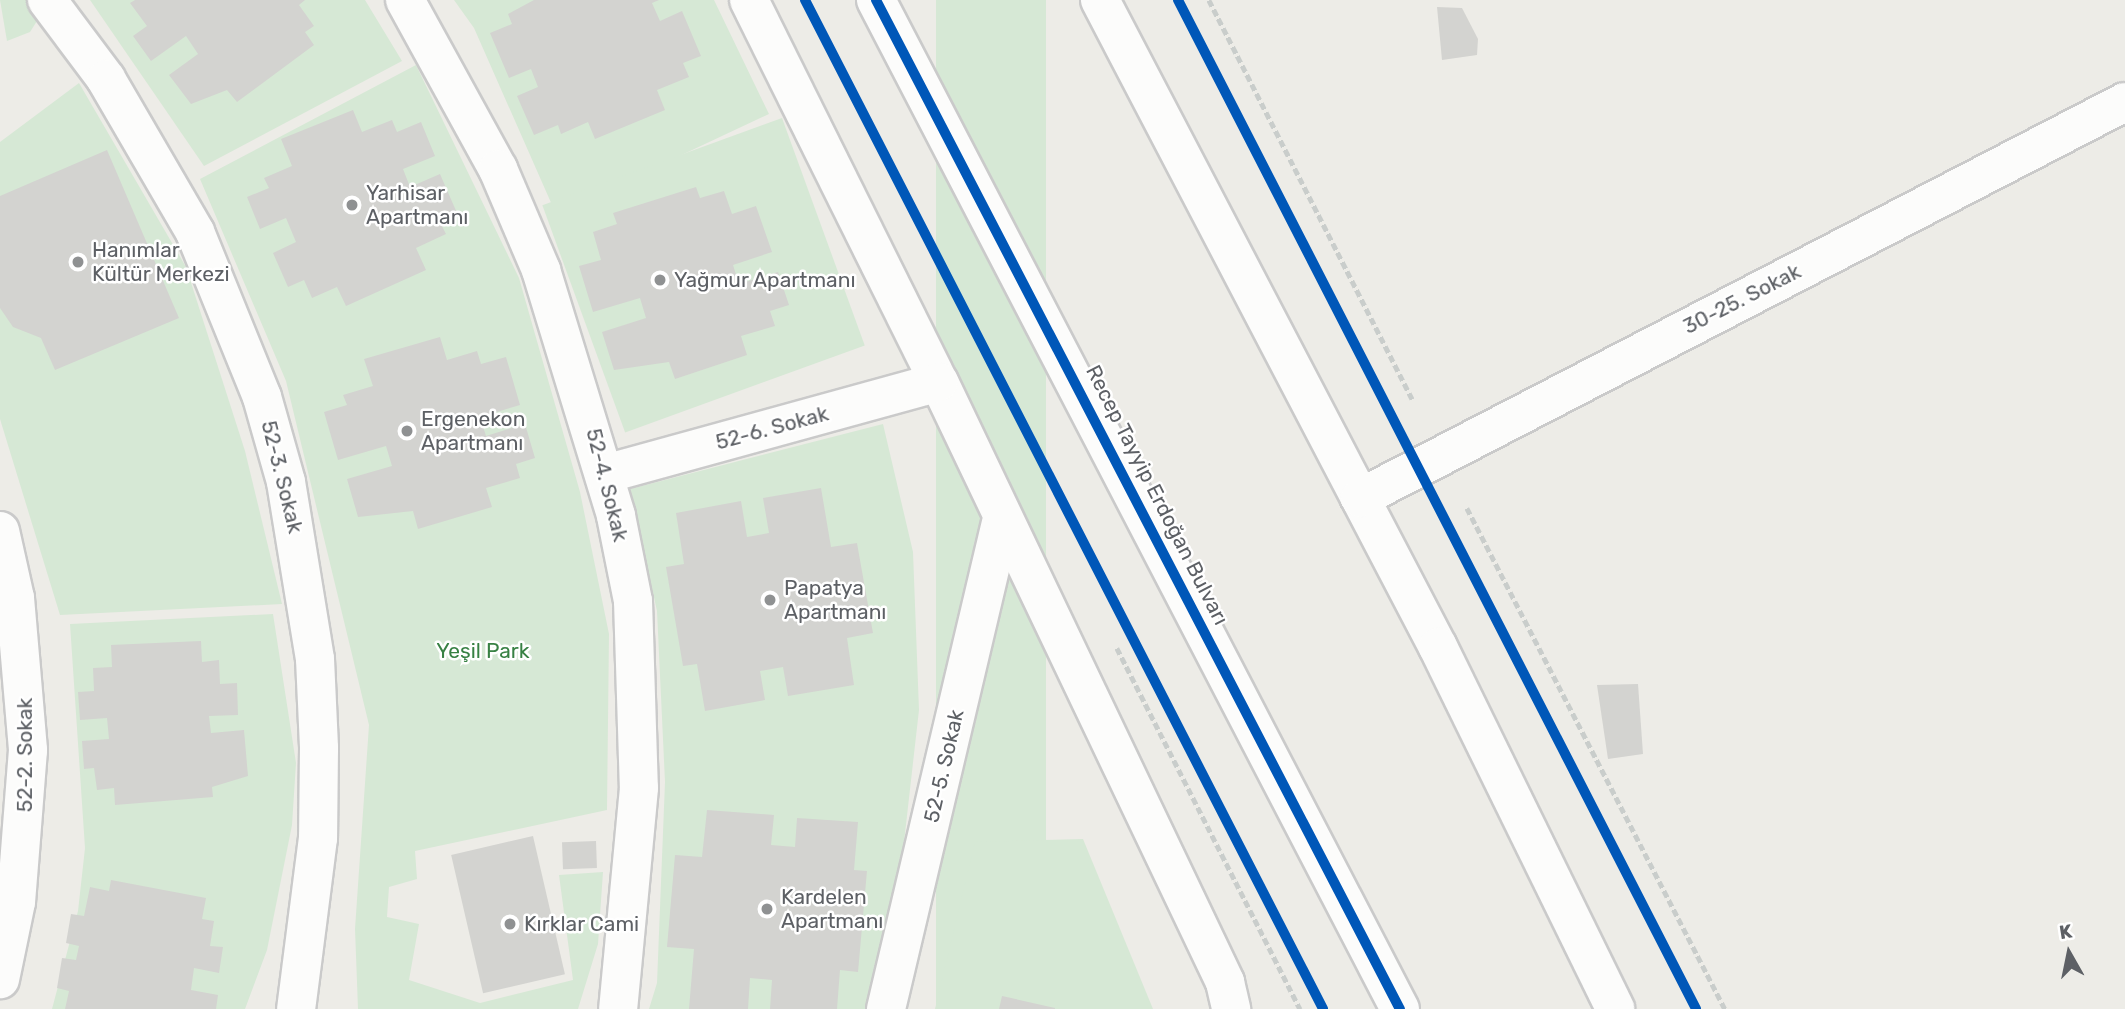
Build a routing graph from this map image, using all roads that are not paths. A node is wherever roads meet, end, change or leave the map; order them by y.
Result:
1 (47, 0) edge
2 (405, 0) edge
3 (749, 0) edge
4 (876, 0) edge
5 (1100, 0) edge
6 (2125, 102) edge
7 (939, 382) junction
8 (605, 474) junction
9 (1360, 498) junction
10 (1001, 523) junction
11 (0, 531) edge
12 (0, 979) edge
13 (296, 1009) edge
14 (618, 1009) edge
15 (886, 1009) edge
16 (1231, 1009) edge
17 (1400, 1009) edge
18 (1615, 1009) edge

1 - 13 street, 52-3. Sokak
2 - 8 street, 52-4. Sokak
3 - 7 street
4 - 17 street, Recep Tayyip Erdoğan Bulvarı
5 - 9 street
6 - 9 street, 30-25. Sokak
7 - 8 street, 52-6. Sokak
7 - 10 street
8 - 14 street, 52-4. Sokak
9 - 18 street
10 - 15 street, 52-5. Sokak
10 - 16 street
11 - 12 street, 52-2. Sokak

